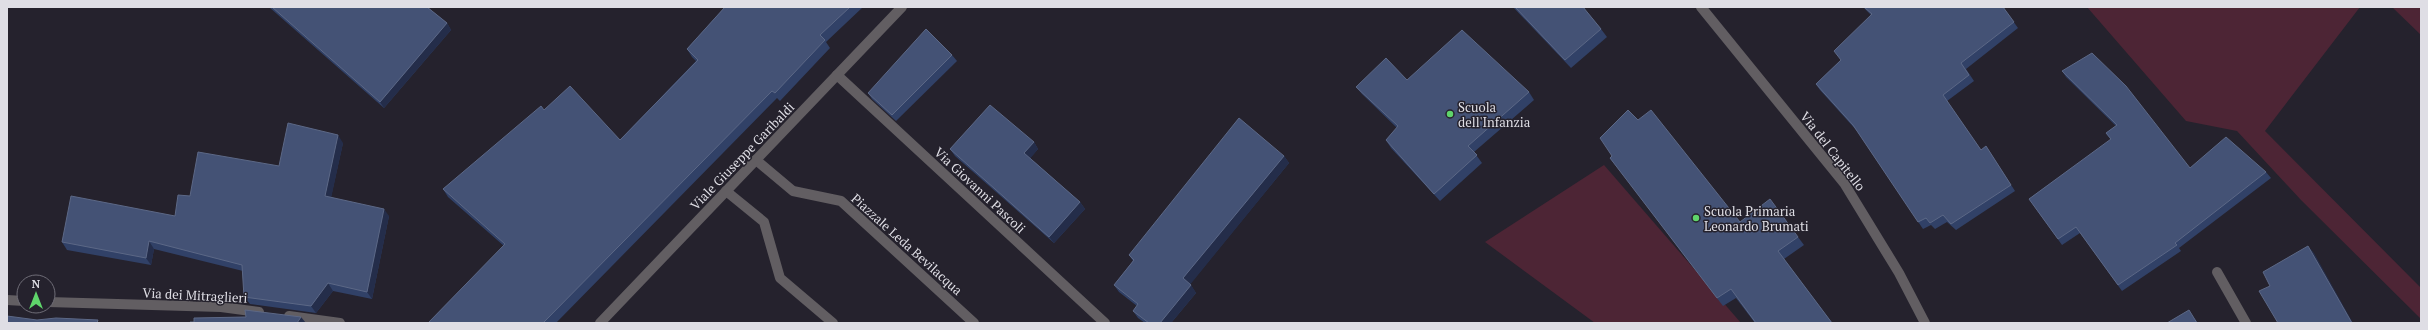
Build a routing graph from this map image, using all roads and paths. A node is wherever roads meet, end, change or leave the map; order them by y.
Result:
1 (902, 7) edge
2 (1701, 7) edge
3 (837, 75) junction
4 (756, 160) junction
5 (726, 191) junction
6 (2217, 272) dead end
7 (56, 302) edge
8 (340, 323) edge
9 (600, 323) edge
10 (833, 323) edge
11 (974, 323) edge
12 (1105, 323) edge
13 (1925, 323) edge
14 (2246, 323) edge

1 - 3 street, Viale Giuseppe Garibaldi
2 - 13 street, Via del Capitello
3 - 4 street, Viale Giuseppe Garibaldi
3 - 12 street, Via Giovanni Pascoli
4 - 5 street, Viale Giuseppe Garibaldi
4 - 11 street, Piazzale Leda Bevilacqua
5 - 9 street, Viale Giuseppe Garibaldi
5 - 10 street
6 - 14 street
7 - 8 street, Via dei Mitraglieri

